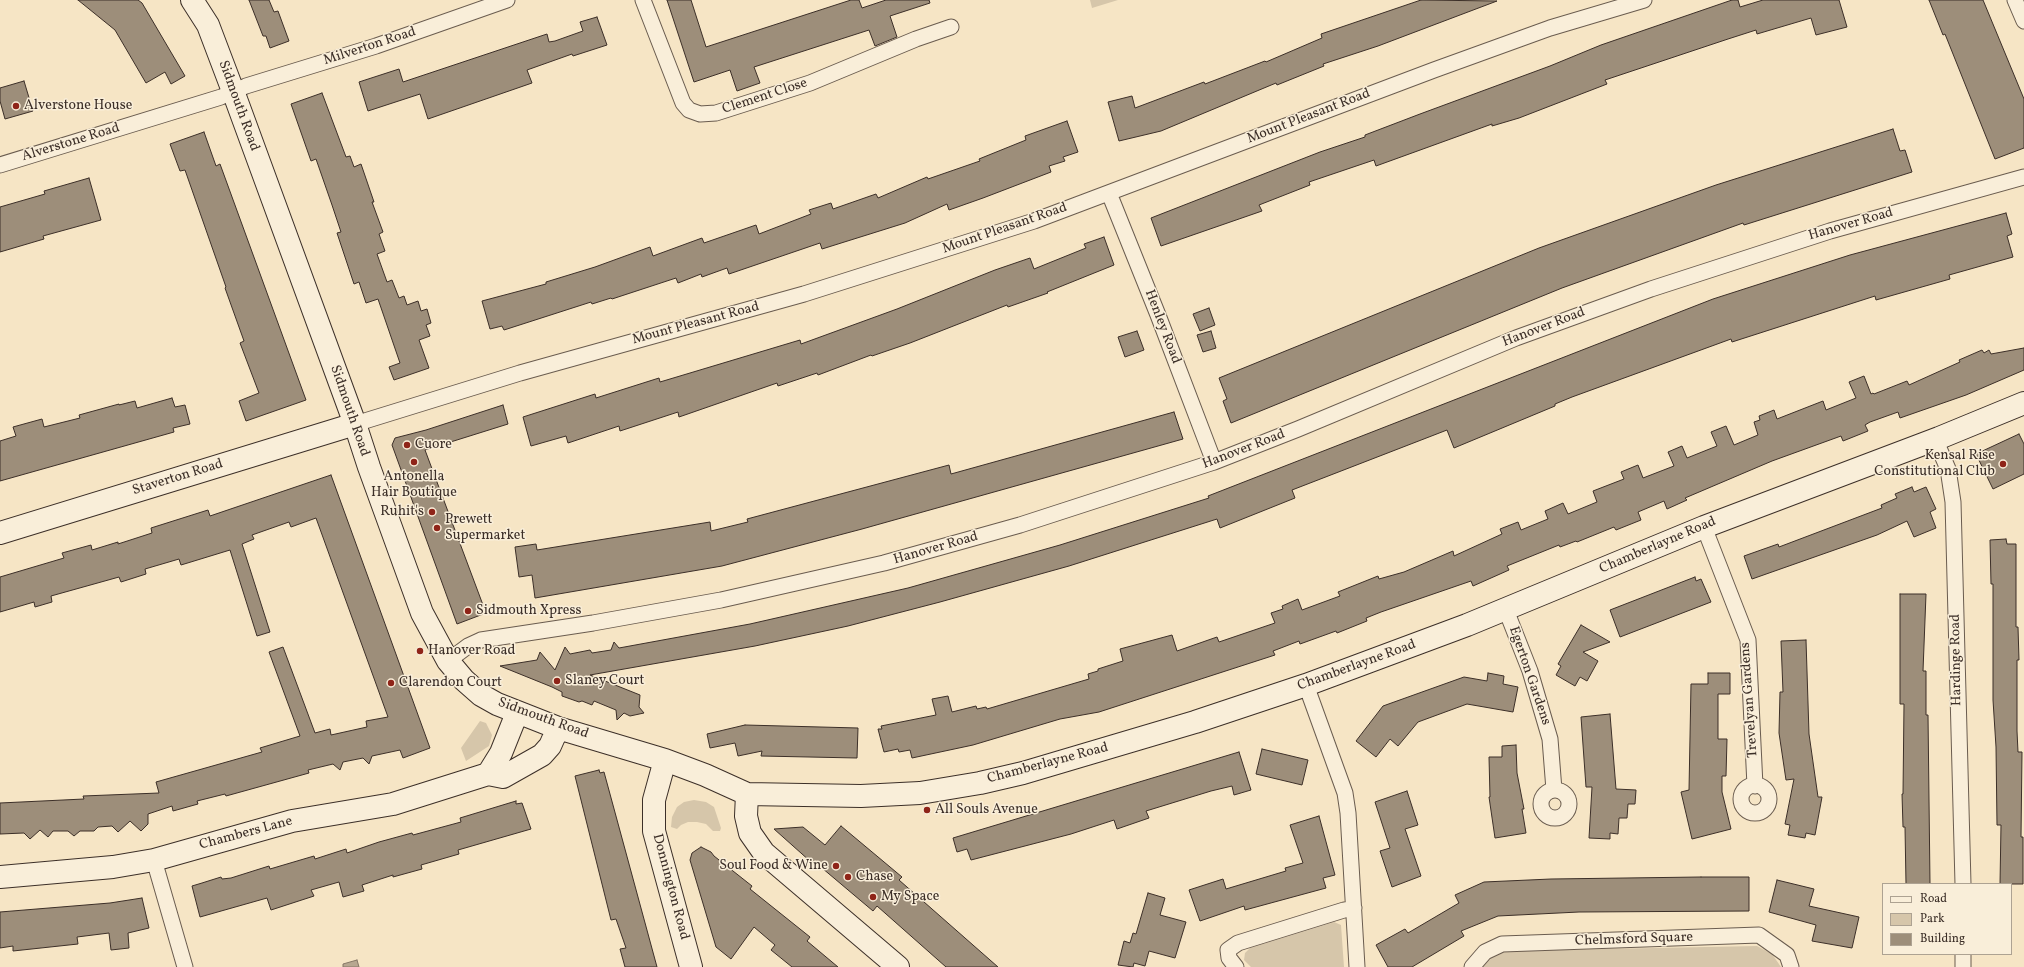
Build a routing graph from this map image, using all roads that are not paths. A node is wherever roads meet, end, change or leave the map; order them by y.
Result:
1 (192, 0) edge
2 (507, 0) edge
3 (643, 0) edge
4 (1644, 0) edge
5 (2015, 0) edge
6 (2024, 21) edge
7 (951, 27) dead end
8 (233, 91) junction
9 (0, 165) edge
10 (2024, 177) edge
11 (1109, 193) junction
12 (2024, 403) edge
13 (355, 424) junction
14 (1935, 439) junction
15 (1214, 462) junction
16 (1704, 527) junction
17 (0, 533) edge
18 (1506, 610) junction
19 (448, 661) junction
20 (1306, 685) junction
21 (518, 713) junction
22 (558, 728) junction
23 (501, 753) junction
24 (665, 760) junction
25 (519, 768) junction
26 (488, 774) junction
27 (1755, 786) dead end
28 (1554, 790) dead end
29 (747, 794) junction
30 (154, 860) junction
31 (0, 877) edge
32 (1963, 883) edge
33 (1354, 908) junction
34 (1963, 955) edge
35 (185, 967) edge
36 (691, 967) edge
37 (898, 967) edge
38 (1236, 967) edge
39 (1357, 967) edge
40 (1472, 967) edge
41 (1791, 967) edge
42 (1963, 967) edge

1 - 8 street, Sidmouth Road
2 - 8 street, Milverton Road
3 - 7 street, Clement Close
4 - 11 street, Mount Pleasant Road
5 - 6 street
8 - 9 street, Alverstone Road
8 - 13 street, Sidmouth Road
10 - 15 street, Hanover Road
11 - 13 street, Mount Pleasant Road
11 - 15 street, Henley Road
12 - 14 street, Chamberlayne Road
13 - 17 street, Staverton Road
13 - 19 street, Sidmouth Road
14 - 16 street, Chamberlayne Road
14 - 32 street, Hardinge Road
15 - 19 street, Hanover Road
16 - 18 street, Chamberlayne Road
16 - 27 street, Trevelyan Gardens
18 - 20 street, Chamberlayne Road
18 - 28 street, Egerton Gardens
19 - 21 street, Sidmouth Road
20 - 29 street, Chamberlayne Road
20 - 33 street
21 - 22 street, Sidmouth Road
21 - 23 street
22 - 24 street, Sidmouth Road
22 - 25 street, Chambers Lane
23 - 25 street
23 - 26 street
24 - 29 street, Chamberlayne Road
24 - 36 street, Donnington Road
25 - 26 street, Chambers Lane
26 - 30 street, Chambers Lane
29 - 37 street
30 - 31 street, Chambers Lane
30 - 35 street
33 - 38 street
33 - 39 street
34 - 42 street
40 - 41 street, Chelmsford Square

